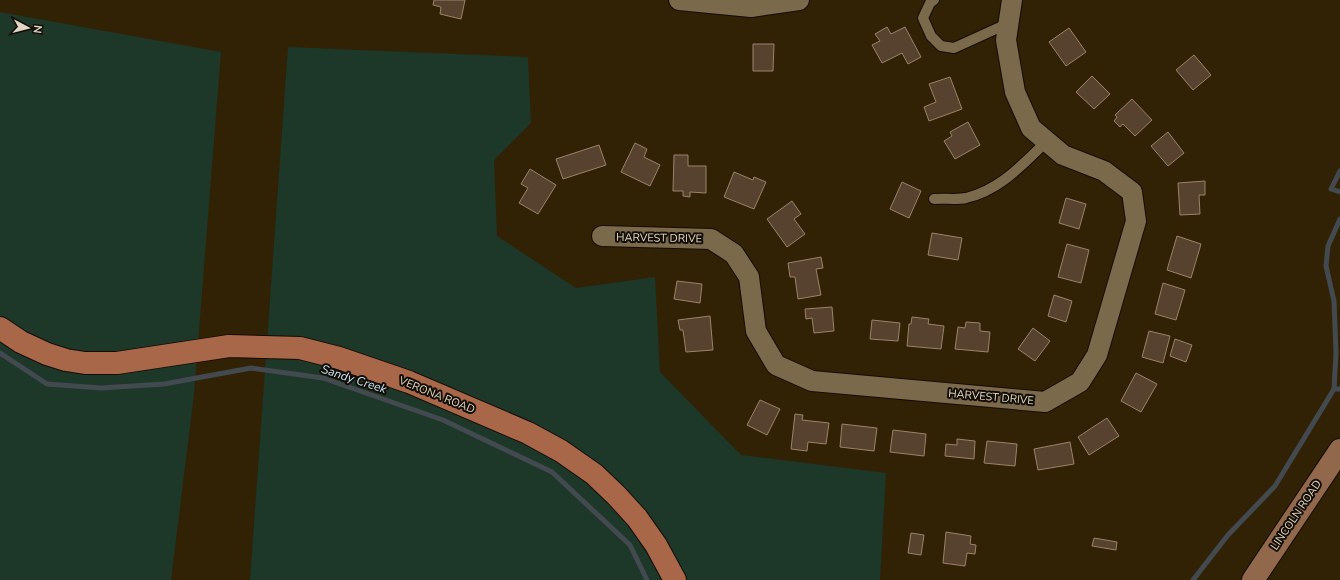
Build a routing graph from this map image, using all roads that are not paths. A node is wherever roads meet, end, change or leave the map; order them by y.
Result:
1 (679, 0) edge
2 (799, 0) edge
3 (934, 0) edge
4 (1012, 0) edge
5 (1009, 23) junction
6 (1046, 141) junction
7 (934, 199) dead end
8 (602, 236) dead end
9 (0, 328) edge
10 (1340, 450) edge
11 (675, 580) edge
12 (1253, 580) edge

1 - 2 street
3 - 5 lane
4 - 5 street, HARVEST DRIVE
5 - 6 street, HARVEST DRIVE
6 - 7 lane
6 - 8 street, HARVEST DRIVE
9 - 11 main road, VERONA ROAD
10 - 12 street, LINCOLN ROAD

